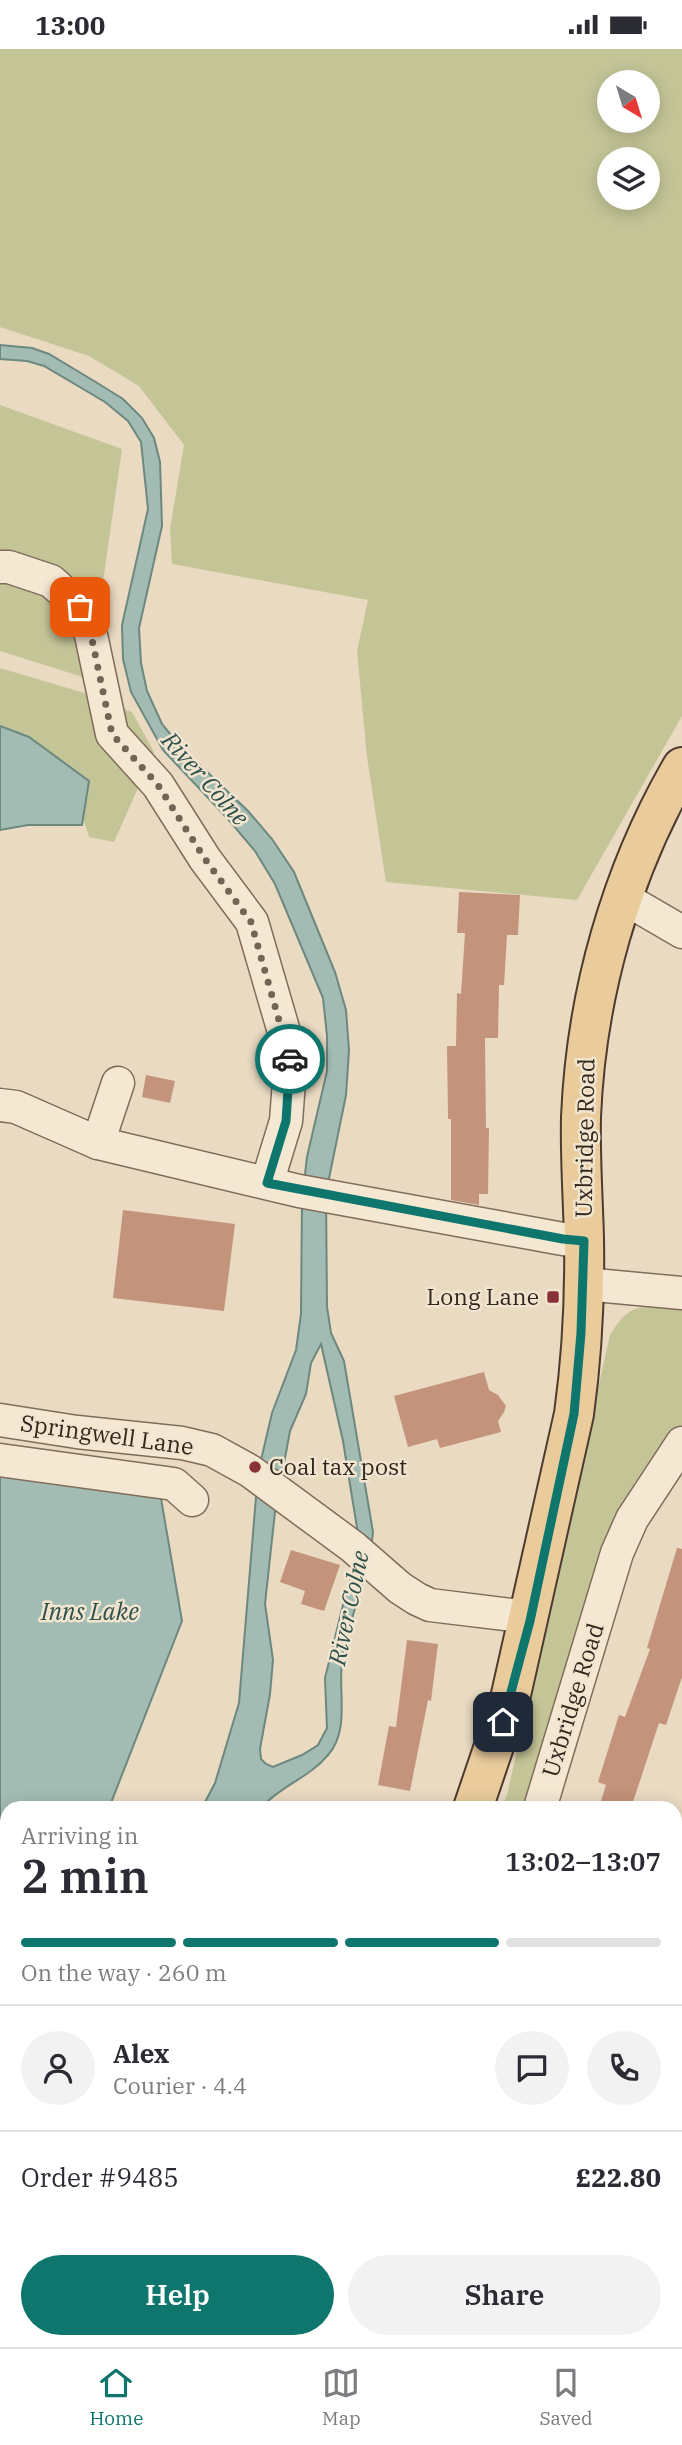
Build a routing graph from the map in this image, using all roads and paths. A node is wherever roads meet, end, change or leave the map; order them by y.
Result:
1 (0, 567) edge
2 (682, 767) edge
3 (622, 897) junction
4 (682, 932) edge
5 (118, 1083) dead end
6 (0, 1105) edge
7 (97, 1143) junction
8 (267, 1183) junction
9 (584, 1241) junction
10 (584, 1284) junction
11 (682, 1293) edge
12 (0, 1420) edge
13 (682, 1443) edge
14 (0, 1460) edge
15 (192, 1500) dead end
16 (530, 1621) junction
17 (475, 1801) edge
18 (542, 1801) edge

1 - 8 street
2 - 3 main road, Uxbridge Road
3 - 4 street
3 - 9 main road, Uxbridge Road
5 - 7 street
6 - 7 street
7 - 8 street
8 - 9 street
9 - 10 main road, Uxbridge Road
10 - 11 street
10 - 16 main road, Uxbridge Road
12 - 16 street, Springwell Lane
13 - 18 street, Uxbridge Road
14 - 15 street
16 - 17 main road, Uxbridge Road

